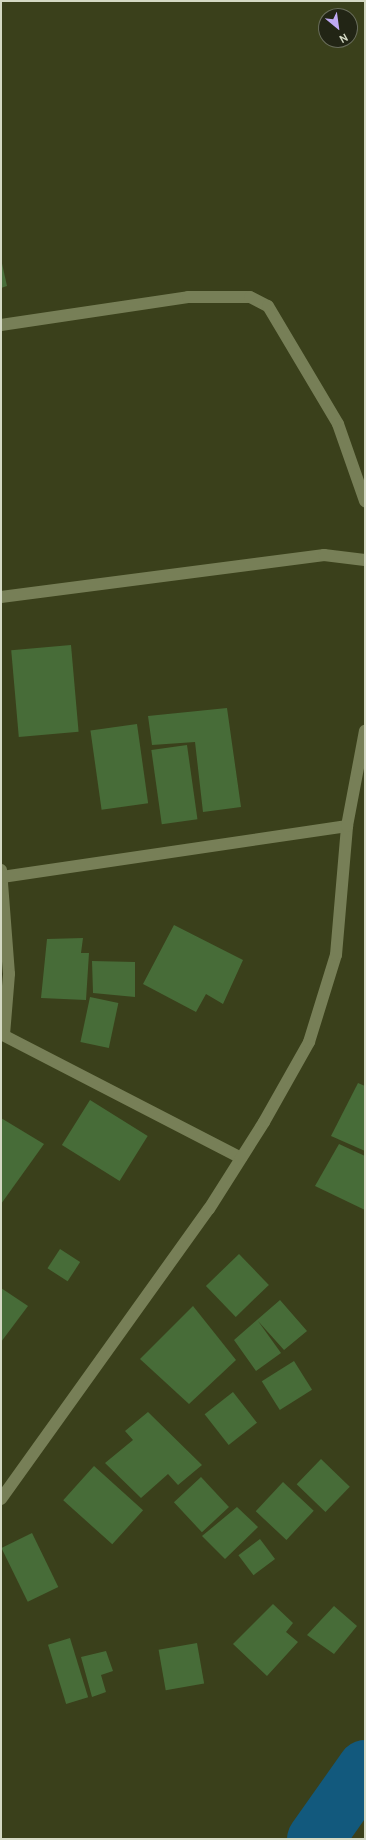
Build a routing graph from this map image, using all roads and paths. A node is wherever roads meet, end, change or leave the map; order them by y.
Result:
1 (1, 325) edge
2 (365, 501) edge
3 (365, 560) edge
4 (1, 597) edge
5 (365, 731) edge
6 (347, 826) junction
7 (2, 874) edge
8 (2, 1035) edge
9 (241, 1158) junction
10 (1, 1499) edge

1 - 2 street
3 - 4 street
5 - 6 street
6 - 7 street
6 - 9 street
7 - 8 street
8 - 9 street
9 - 10 street

